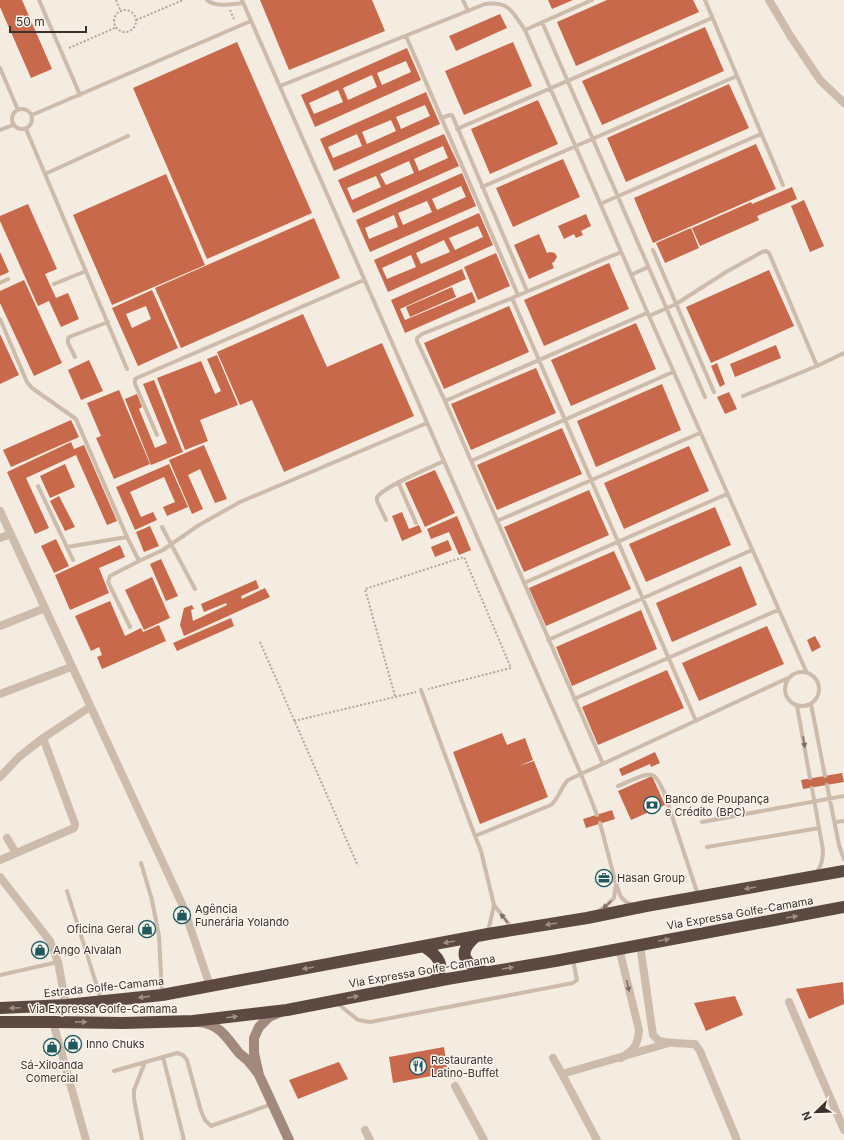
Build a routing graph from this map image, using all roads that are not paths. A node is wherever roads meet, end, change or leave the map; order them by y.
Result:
1 (39, 0) edge
2 (207, 0) edge
3 (464, 0) edge
4 (592, 0) edge
5 (705, 0) edge
6 (769, 0) edge
7 (242, 1) edge
8 (468, 12) junction
9 (712, 18) junction
10 (251, 21) junction
11 (542, 22) junction
12 (525, 30) junction
13 (406, 36) junction
14 (0, 68) edge
15 (737, 76) junction
16 (567, 81) junction
17 (280, 86) junction
18 (550, 88) junction
19 (80, 95) junction
20 (844, 103) edge
21 (18, 110) junction
22 (32, 115) junction
23 (441, 118) junction
24 (13, 125) junction
25 (26, 129) junction
26 (457, 129) junction
27 (0, 130) edge
28 (761, 134) junction
29 (128, 136) dead end
30 (592, 139) junction
31 (575, 147) junction
32 (45, 174) junction
33 (783, 185) dead end
34 (482, 187) junction
35 (617, 197) junction
36 (600, 204) junction
37 (652, 250) dead end
38 (621, 252) junction
39 (648, 267) junction
40 (86, 271) junction
41 (631, 275) junction
42 (8, 279) dead end
43 (364, 280) junction
44 (0, 283) edge
45 (54, 284) dead end
46 (527, 291) junction
47 (518, 295) junction
48 (512, 298) junction
49 (676, 304) junction
50 (666, 309) junction
51 (648, 315) junction
52 (0, 319) edge
53 (108, 322) junction
54 (844, 353) edge
55 (75, 357) dead end
56 (539, 360) junction
57 (817, 366) junction
58 (127, 369) dead end
59 (673, 372) junction
60 (714, 392) dead end
61 (743, 396) dead end
62 (705, 397) dead end
63 (445, 401) junction
64 (565, 419) junction
65 (427, 423) junction
66 (700, 433) junction
67 (157, 435) dead end
68 (444, 461) junction
69 (470, 461) junction
70 (591, 480) junction
71 (398, 482) junction
72 (38, 486) dead end
73 (727, 494) junction
74 (0, 511) edge
75 (386, 520) dead end
76 (497, 521) junction
77 (416, 523) dead end
78 (162, 527) dead end
79 (11, 534) junction
80 (127, 537) junction
81 (0, 538) edge
82 (618, 541) junction
83 (171, 544) junction
84 (67, 547) junction
85 (752, 550) junction
86 (74, 560) dead end
87 (139, 561) junction
88 (524, 583) junction
89 (196, 589) dead end
90 (643, 598) junction
91 (45, 608) junction
92 (778, 610) junction
93 (0, 626) edge
94 (130, 627) dead end
95 (548, 640) junction
96 (669, 658) junction
97 (71, 667) junction
98 (806, 672) junction
99 (788, 678) junction
100 (420, 690) road end
101 (0, 694) edge
102 (574, 699) junction
103 (811, 704) junction
104 (797, 706) junction
105 (90, 707) junction
106 (696, 720) junction
107 (43, 738) junction
108 (603, 764) junction
109 (581, 774) junction
110 (826, 776) dead end
111 (0, 777) edge
112 (810, 778) dead end
113 (827, 785) dead end
114 (618, 786) dead end
115 (812, 788) dead end
116 (844, 796) edge
117 (830, 798) junction
118 (814, 802) junction
119 (597, 815) dead end
120 (844, 821) edge
121 (702, 822) dead end
122 (835, 822) junction
123 (600, 823) dead end
124 (819, 828) junction
125 (475, 836) junction
126 (8, 838) dead end
127 (707, 847) dead end
128 (16, 853) junction
129 (844, 859) edge
130 (0, 860) edge
131 (141, 863) dead end
132 (844, 871) edge
133 (0, 877) edge
134 (789, 881) junction
135 (616, 884) junction
136 (67, 892) dead end
137 (699, 897) junction
138 (494, 905) junction
139 (646, 906) junction
140 (844, 907) edge
141 (587, 918) junction
142 (514, 930) junction
143 (488, 934) junction
144 (475, 937) junction
145 (640, 945) junction
146 (423, 946) junction
147 (619, 948) junction
148 (573, 958) junction
149 (58, 962) junction
150 (485, 972) junction
151 (0, 975) edge
152 (433, 982) junction
153 (210, 986) junction
154 (162, 995) junction
155 (102, 1001) junction
156 (333, 1001) junction
157 (789, 1002) dead end
158 (66, 1005) junction
159 (0, 1008) edge
160 (287, 1010) junction
161 (193, 1021) junction
162 (0, 1022) edge
163 (53, 1022) junction
164 (672, 1043) junction
165 (163, 1057) junction
166 (553, 1058) dead end
167 (621, 1058) junction
168 (145, 1062) junction
169 (114, 1071) dead end
170 (562, 1074) junction
171 (259, 1075) junction
172 (455, 1086) dead end
173 (272, 1104) junction
174 (364, 1130) dead end
175 (844, 1130) edge
176 (86, 1140) edge
177 (142, 1140) edge
178 (184, 1140) edge
179 (289, 1140) edge
180 (370, 1140) edge
181 (484, 1140) edge
182 (597, 1140) edge
183 (737, 1140) edge

1 - 19 lane
2 - 7 lane
3 - 8 lane
4 - 11 lane
5 - 9 lane
6 - 20 street
7 - 10 lane
8 - 12 lane
8 - 13 lane
9 - 15 lane
9 - 16 lane
10 - 17 lane
10 - 19 lane
11 - 12 lane
11 - 16 lane
12 - 18 lane
13 - 17 lane
13 - 23 lane
14 - 21 lane
15 - 28 lane
15 - 30 lane
16 - 18 lane
16 - 30 lane
17 - 43 lane
18 - 26 lane
18 - 31 lane
19 - 22 lane
21 - 22 lane
21 - 24 lane
22 - 25 lane
23 - 26 lane
23 - 47 lane
24 - 25 lane
24 - 27 lane
25 - 32 lane
26 - 34 lane
28 - 33 lane
28 - 35 lane
29 - 32 lane
30 - 31 lane
30 - 35 lane
31 - 34 lane
31 - 36 lane
32 - 40 lane
34 - 46 lane
35 - 36 lane
35 - 39 lane
36 - 38 lane
37 - 49 lane
38 - 41 lane
38 - 46 lane
39 - 41 lane
39 - 50 lane
40 - 45 lane
40 - 53 lane
41 - 51 lane
42 - 44 lane
43 - 65 lane
43 - 67 lane
46 - 47 lane
47 - 48 lane
48 - 56 lane
48 - 63 lane
49 - 50 lane
49 - 57 lane
49 - 60 lane
50 - 51 lane
50 - 62 lane
51 - 56 lane
51 - 59 lane
52 - 80 lane
53 - 55 lane
53 - 58 lane
54 - 57 lane
56 - 63 lane
56 - 64 lane
57 - 61 lane
59 - 64 lane
59 - 66 lane
63 - 69 lane
64 - 69 lane
64 - 70 lane
65 - 68 lane
65 - 83 lane
66 - 70 lane
66 - 73 lane
68 - 71 lane
68 - 109 lane
69 - 76 lane
70 - 76 lane
70 - 82 lane
71 - 75 lane
71 - 77 lane
72 - 84 lane
73 - 82 lane
73 - 85 lane
74 - 79 street
76 - 88 lane
78 - 83 lane
79 - 81 street
79 - 91 street
80 - 84 lane
80 - 87 lane
82 - 88 lane
82 - 90 lane
83 - 87 lane
83 - 89 lane
84 - 86 lane
85 - 90 lane
85 - 92 lane
87 - 94 lane
88 - 95 lane
90 - 95 lane
90 - 96 lane
91 - 93 street
91 - 97 street
92 - 96 lane
92 - 98 lane
95 - 102 lane
96 - 102 lane
96 - 106 lane
97 - 101 street
97 - 105 street
98 - 99 lane
98 - 103 lane
99 - 104 lane
99 - 106 lane
100 - 125 lane
102 - 108 lane
103 - 104 lane
103 - 110 lane
104 -> 112 lane
105 - 107 street
105 - 153 street
106 - 108 lane
107 - 111 street
107 - 128 street
108 - 109 lane
109 - 119 lane
109 - 125 lane
113 - 117 lane
114 - 137 lane
115 - 118 lane
116 - 117 lane
117 - 118 lane
117 - 122 lane
118 - 121 lane
118 - 124 lane
120 - 122 lane
122 - 129 lane
123 - 135 lane
124 - 127 lane
124 - 134 lane
125 - 138 lane
126 - 128 street
128 - 130 street
131 - 154 lane
132 - 134 highway, Via Expressa Golfe-Camama
133 - 149 street
134 -> 137 highway, Via Expressa Golfe-Camama
135 - 139 lane
135 -> 141 lane
136 - 155 lane
137 - 139 highway, Via Expressa Golfe-Camama
142 -> 138 lane
138 - 143 lane
139 - 141 highway, Via Expressa Golfe-Camama
145 -> 140 highway, Via Expressa Golfe-Camama
141 -> 142 highway, Via Expressa Golfe-Camama
142 - 143 highway, Via Expressa Golfe-Camama
143 - 144 highway, Via Expressa Golfe-Camama
144 -> 146 highway, Via Expressa Golfe-Camama
144 - 150 highway
145 - 147 highway, Via Expressa Golfe-Camama
145 - 164 street
146 - 152 highway
146 -> 153 highway, Via Expressa Golfe-Camama
147 - 148 highway, Via Expressa Golfe-Camama
147 -> 167 street
150 -> 148 highway, Via Expressa Golfe-Camama
148 - 156 lane
149 - 151 lane
149 - 158 street
150 - 152 highway, Via Expressa Golfe-Camama
156 -> 152 highway, Via Expressa Golfe-Camama
153 - 154 highway, Estrada Golfe-Camama
154 -> 155 highway, Estrada Golfe-Camama
155 - 158 highway, Estrada Golfe-Camama
156 - 160 highway, Via Expressa Golfe-Camama
157 - 175 street
158 -> 159 highway, Estrada Golfe-Camama
161 -> 160 highway, Via Expressa Golfe-Camama
160 - 171 street
163 -> 161 highway, Via Expressa Golfe-Camama
161 - 171 street
162 - 163 highway, Via Expressa Golfe-Camama
163 - 176 street
164 - 167 street
164 - 183 street
165 - 168 lane
165 - 173 lane
165 - 178 lane
166 - 170 street
167 - 170 street
168 - 169 lane
168 - 177 lane
170 - 182 street
171 - 173 street
172 - 181 street
173 - 179 street
174 - 180 street

